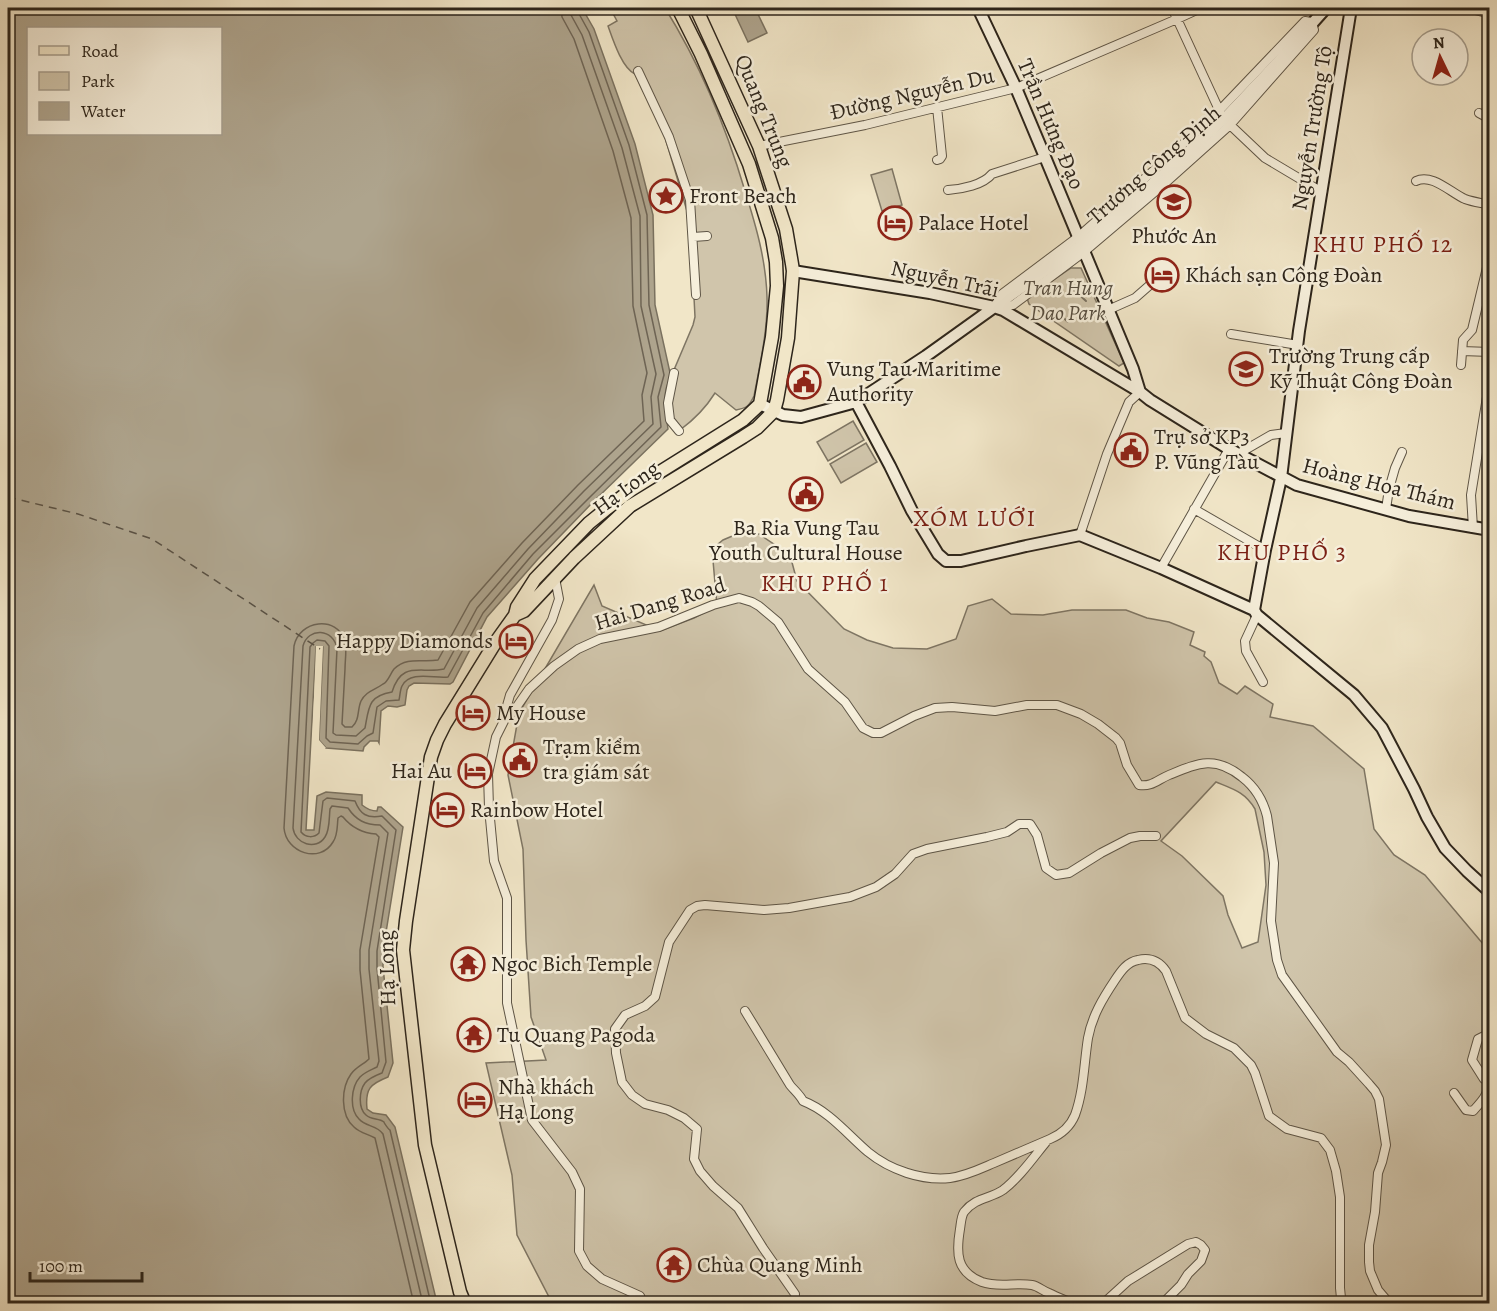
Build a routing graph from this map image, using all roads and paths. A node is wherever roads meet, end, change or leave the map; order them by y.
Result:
1 (697, 8) edge
2 (978, 8) edge
3 (1172, 8) edge
4 (1201, 8) edge
5 (1326, 8) edge
6 (1352, 8) edge
7 (1468, 8) edge
8 (680, 12) edge
9 (1490, 14) edge
10 (1177, 19) junction
11 (638, 71) dead end
12 (1016, 88) junction
13 (937, 107) junction
14 (1479, 113) dead end
15 (1225, 118) junction
16 (1490, 119) edge
17 (759, 146) junction
18 (1045, 157) junction
19 (937, 159) dead end
20 (1416, 181) dead end
21 (948, 190) dead end
22 (1322, 192) junction
23 (1490, 205) edge
24 (707, 236) dead end
25 (693, 237) junction
26 (1081, 245) junction
27 (1490, 255) edge
28 (793, 272) junction
29 (1151, 284) dead end
30 (696, 295) dead end
31 (994, 307) junction
32 (1108, 310) junction
33 (1231, 334) dead end
34 (1298, 345) junction
35 (1462, 351) junction
36 (1490, 352) edge
37 (1490, 358) edge
38 (1461, 364) dead end
39 (674, 373) dead end
40 (1140, 392) junction
41 (856, 402) junction
42 (760, 404) junction
43 (774, 411) junction
44 (679, 431) dead end
45 (1286, 433) junction
46 (1233, 451) junction
47 (1402, 452) dead end
48 (1281, 478) junction
49 (626, 502) junction
50 (1194, 509) junction
51 (1386, 509) junction
52 (1473, 528) junction
53 (1490, 530) edge
54 (1080, 535) junction
55 (1265, 550) junction
56 (546, 568) junction
57 (1161, 568) junction
58 (555, 578) junction
59 (1255, 613) junction
60 (515, 615) junction
61 (1263, 682) dead end
62 (507, 714) junction
63 (1156, 836) dead end
64 (1490, 892) edge
65 (745, 1011) dead end
66 (1490, 1033) edge
67 (1490, 1083) edge
68 (1454, 1094) dead end
69 (1047, 1141) junction
70 (642, 1300) edge
71 (465, 1304) edge
72 (794, 1304) edge
73 (1074, 1304) edge
74 (1100, 1304) edge
75 (1162, 1304) edge
76 (1344, 1304) edge
77 (1390, 1304) edge

1 - 8 street
1 - 17 main road, Quang Trung
2 - 12 main road, Trần Hưng Đạo
3 - 10 street
4 - 10 street, Đường Nguyễn Du
5 - 15 main road, Trương Công Định
6 - 22 main road, Nguyễn Trường Tộ
7 - 9 street
8 - 42 main road, Quang Trung
10 - 12 street, Đường Nguyễn Du
10 - 15 street
11 - 25 street
12 - 13 street, Đường Nguyễn Du
12 - 18 main road, Trần Hưng Đạo
13 - 17 street, Đường Nguyễn Du
13 - 19 street
14 - 16 street
15 - 22 street
15 - 26 main road, Trương Công Định
17 - 28 main road, Quang Trung
18 - 21 street
18 - 26 main road, Trần Hưng Đạo
20 - 23 street
22 - 34 main road, Nguyễn Trường Tộ
24 - 25 street
25 - 30 street
26 - 31 main road, Trương Công Định
26 - 32 main road, Trần Hưng Đạo
27 - 35 street
28 - 31 main road, Nguyễn Trãi
28 - 43 main road, Quang Trung
29 - 32 street
31 - 40 main road, Nguyễn Trãi
31 - 41 main road
32 - 40 main road, Trần Hưng Đạo
33 - 34 street
34 - 45 main road, Nguyễn Trường Tộ
35 - 36 street
35 - 38 street
37 - 52 street
39 - 44 street
40 - 46 main road, Hoàng Hoa Thám
40 - 54 street
41 - 43 main road
41 - 54 main road
42 - 43 main road
42 - 49 main road, Hạ Long
43 - 49 main road, Hạ Long
45 - 46 street
45 - 48 main road, Nguyễn Trường Tộ
46 - 48 main road, Hoàng Hoa Thám
46 - 50 street
47 - 51 street
48 - 51 main road, Hoàng Hoa Thám
48 - 55 main road, Nguyễn Trường Tộ
49 - 56 main road, Hạ Long
49 - 58 main road, Hạ Long
50 - 55 street
50 - 57 street
51 - 52 main road, Hoàng Hoa Thám
52 - 53 main road, Hoàng Hoa Thám
54 - 57 main road
55 - 59 main road, Nguyễn Trường Tộ
56 - 58 main road
56 - 60 main road, Hạ Long
57 - 59 main road
58 - 60 main road, Hạ Long
58 - 62 street
59 - 61 street
59 - 64 main road
60 - 71 main road, Hạ Long
62 - 70 street
62 - 77 street, Hai Dang Road
63 - 72 street
65 - 69 street
66 - 67 street
67 - 68 street
69 - 73 street
69 - 76 street
74 - 75 street

